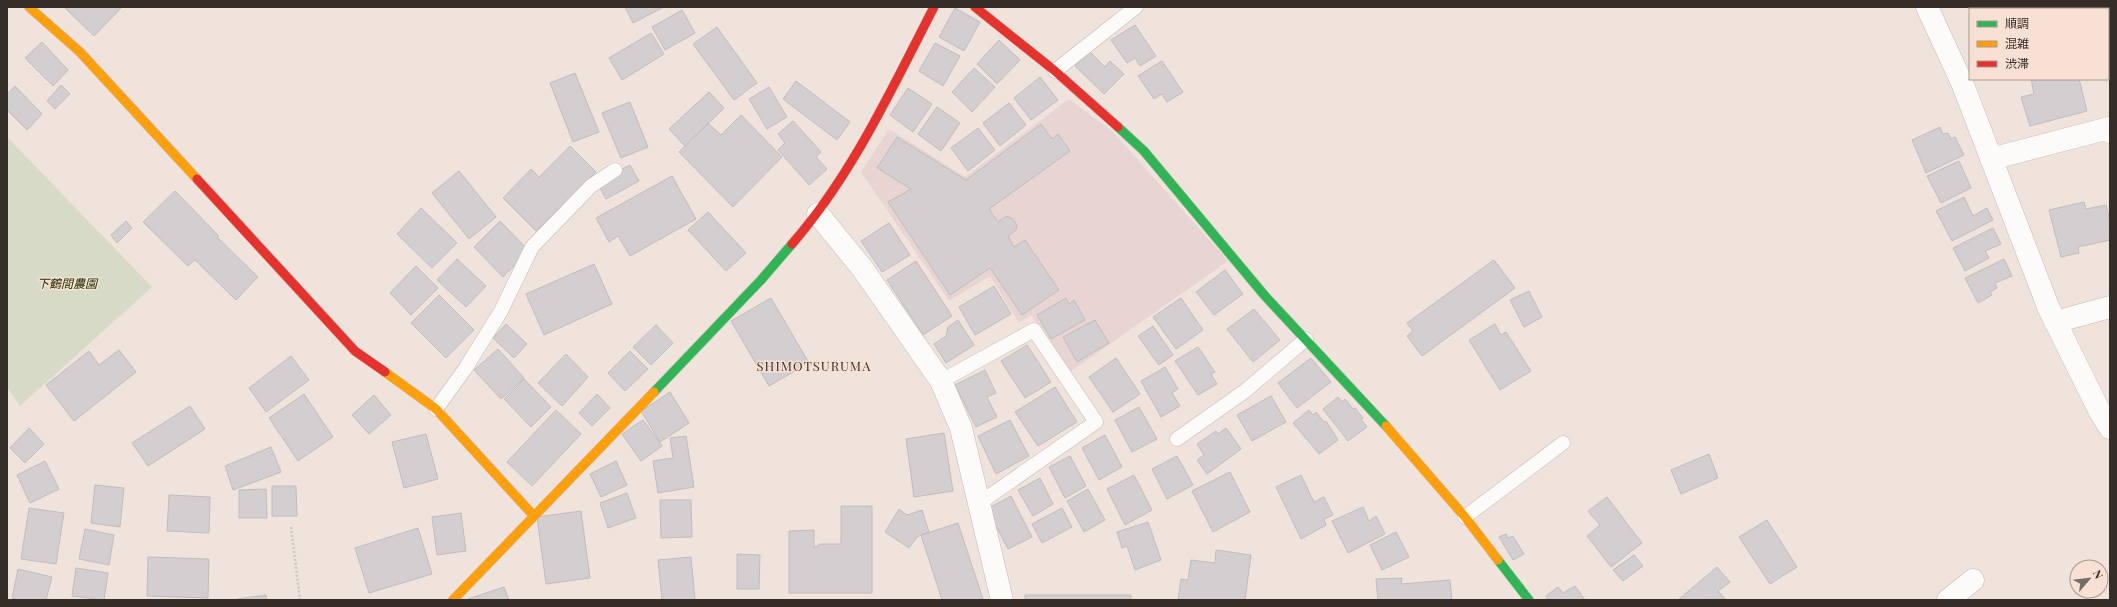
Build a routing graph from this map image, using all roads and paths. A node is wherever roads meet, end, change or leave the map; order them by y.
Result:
1 (29, 7) edge
2 (934, 7) edge
3 (975, 7) edge
4 (1136, 7) edge
5 (1928, 7) edge
6 (1055, 71) junction
7 (2110, 132) edge
8 (1992, 159) junction
9 (614, 170) dead end
10 (818, 214) junction
11 (2110, 307) edge
12 (2055, 322) junction
13 (1306, 339) junction
14 (941, 381) junction
15 (436, 410) junction
16 (2110, 428) edge
17 (1177, 439) dead end
18 (1563, 443) dead end
19 (978, 504) junction
20 (533, 515) junction
21 (1465, 517) junction
22 (290, 527) dead end
23 (1973, 580) dead end
24 (300, 600) edge
25 (453, 600) edge
26 (1002, 600) edge
27 (1529, 600) edge
28 (1948, 600) edge

1 - 15 street
2 - 10 street
3 - 6 street
4 - 6 lane
5 - 8 street
6 - 13 street
7 - 8 street
8 - 12 street
9 - 15 lane
10 - 14 street
10 - 20 street
11 - 12 street
12 - 16 street
13 - 17 lane
13 - 21 street
14 - 19 street
14 - 19 lane
15 - 20 street
18 - 21 lane
19 - 26 street
20 - 25 street
21 - 27 street
22 - 24 path
23 - 28 street

